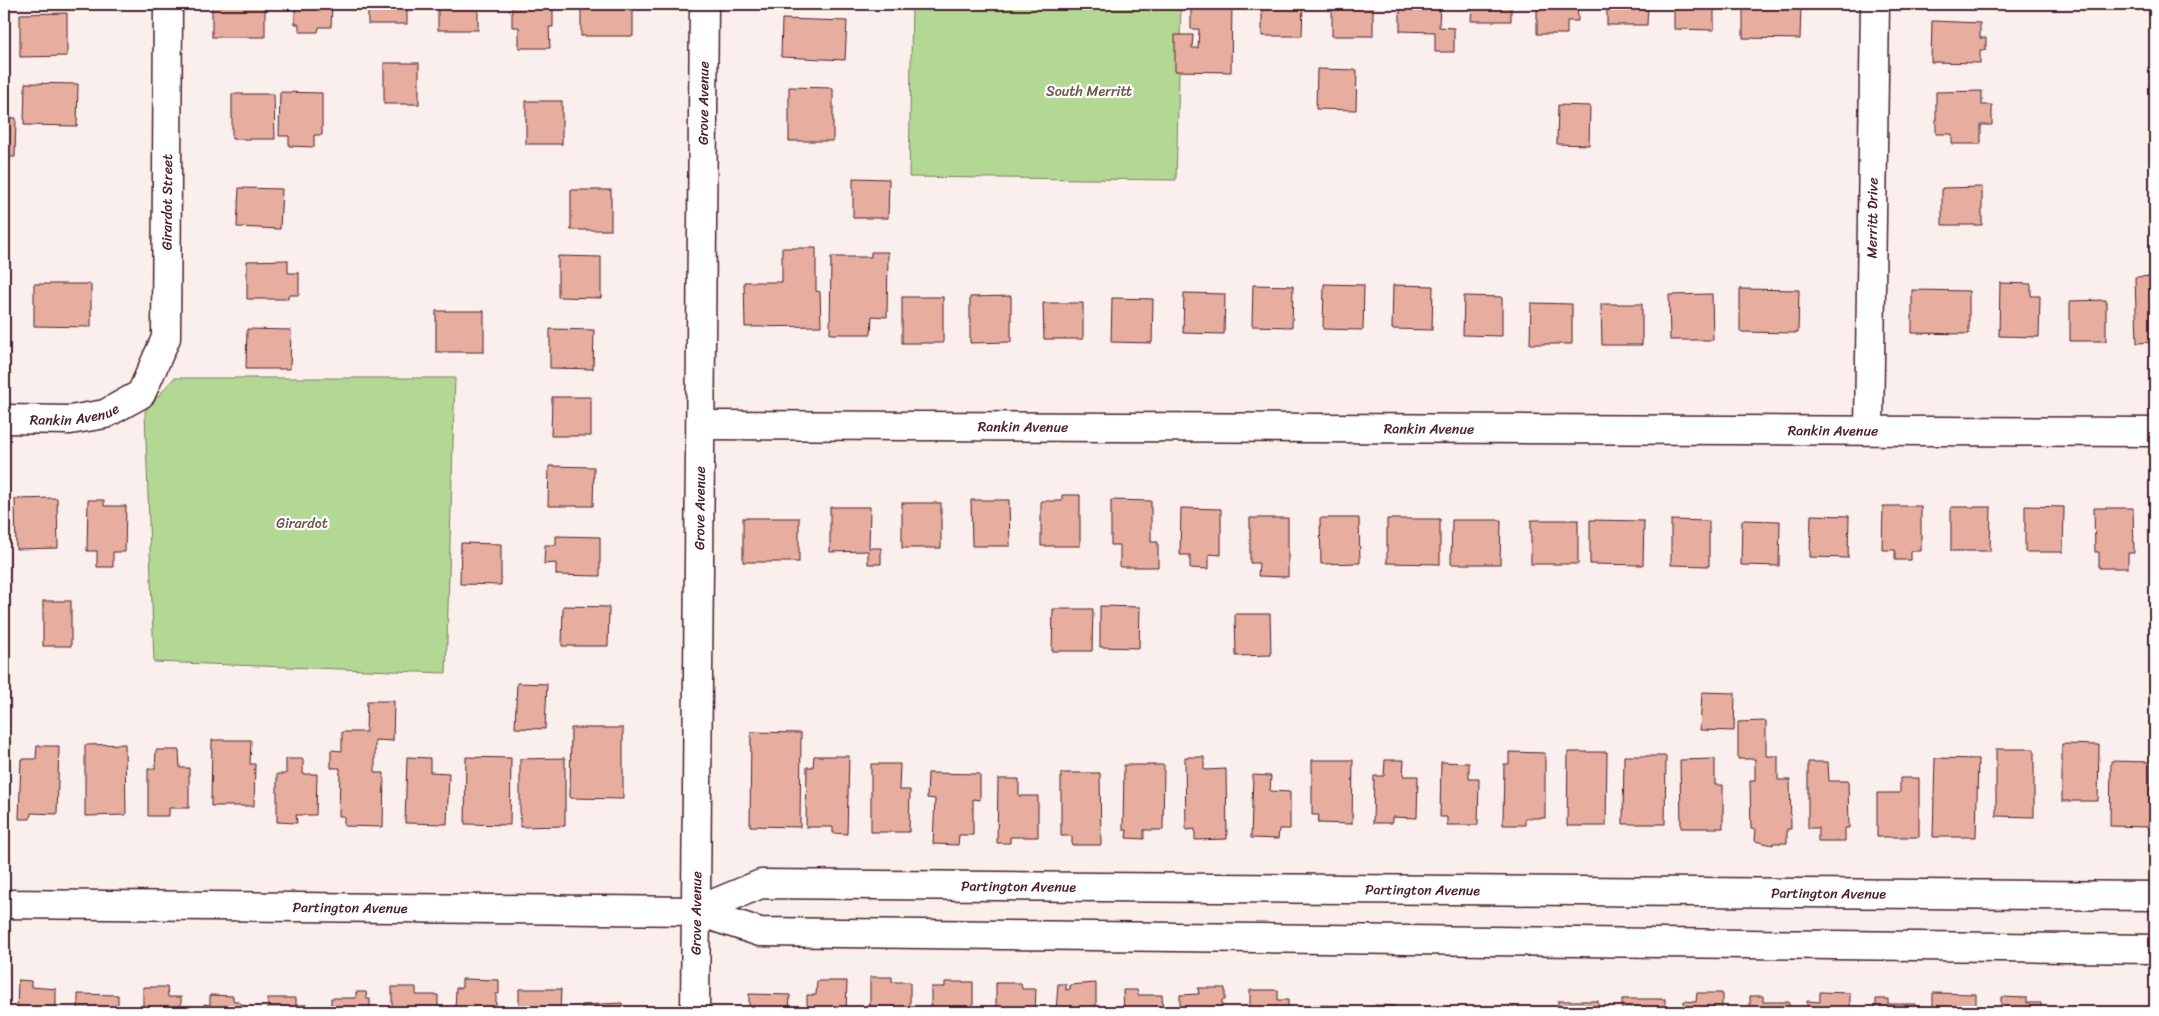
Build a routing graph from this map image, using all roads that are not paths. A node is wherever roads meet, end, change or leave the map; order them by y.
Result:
1 (168, 4) edge
2 (704, 4) edge
3 (1875, 4) edge
4 (141, 394) joint
5 (4, 419) edge
6 (701, 424) junction
7 (1869, 430) junction
8 (2155, 432) edge
9 (2155, 896) edge
10 (4, 904) edge
11 (696, 911) junction
12 (2155, 949) edge
13 (695, 1012) edge

1 - 4 street, Girardot Street
2 - 6 street, Grove Avenue
3 - 7 street, Merritt Drive
4 - 5 street, Rankin Avenue
6 - 7 street, Rankin Avenue
6 - 11 street, Grove Avenue
7 - 8 street, Rankin Avenue
9 - 11 street, Partington Avenue
10 - 11 street, Partington Avenue
11 - 12 street, Partington Avenue
11 - 13 street, Grove Avenue

